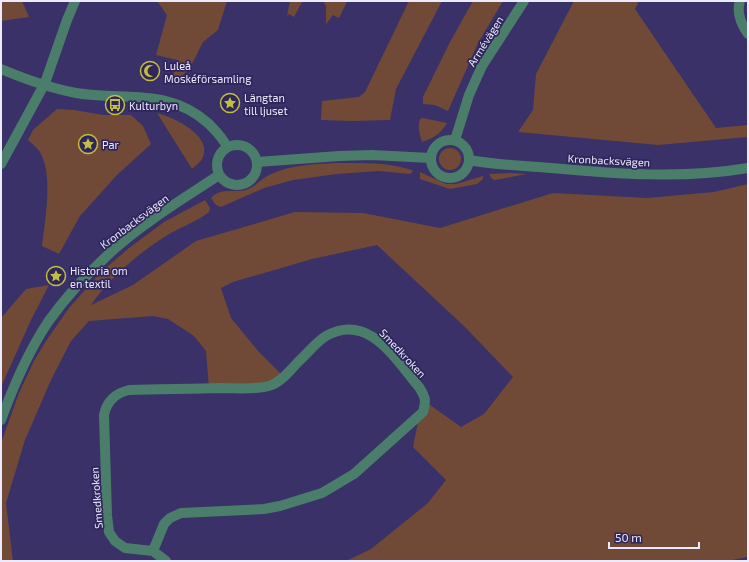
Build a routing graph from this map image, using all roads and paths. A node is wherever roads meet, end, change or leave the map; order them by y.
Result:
1 (75, 1) edge
2 (524, 1) edge
3 (740, 1) edge
4 (748, 34) edge
5 (1, 68) edge
6 (44, 85) junction
7 (455, 140) junction
8 (227, 148) junction
9 (431, 158) junction
10 (469, 160) junction
11 (257, 162) junction
12 (1, 164) edge
13 (748, 168) edge
14 (219, 175) junction
15 (1, 420) edge
16 (153, 551) junction
17 (166, 561) edge

1 - 6 street
2 - 7 street, Armévägen
3 - 4 street
5 - 6 street
6 - 8 street
6 - 12 street
7 - 9 street
7 - 10 street
8 - 11 street
8 - 14 street
9 - 10 street
9 - 11 street
10 - 13 street, Kronbacksvägen
11 - 14 street
14 - 15 street, Kronbacksvägen
16 - 16 street, Smedkroken
16 - 17 street

